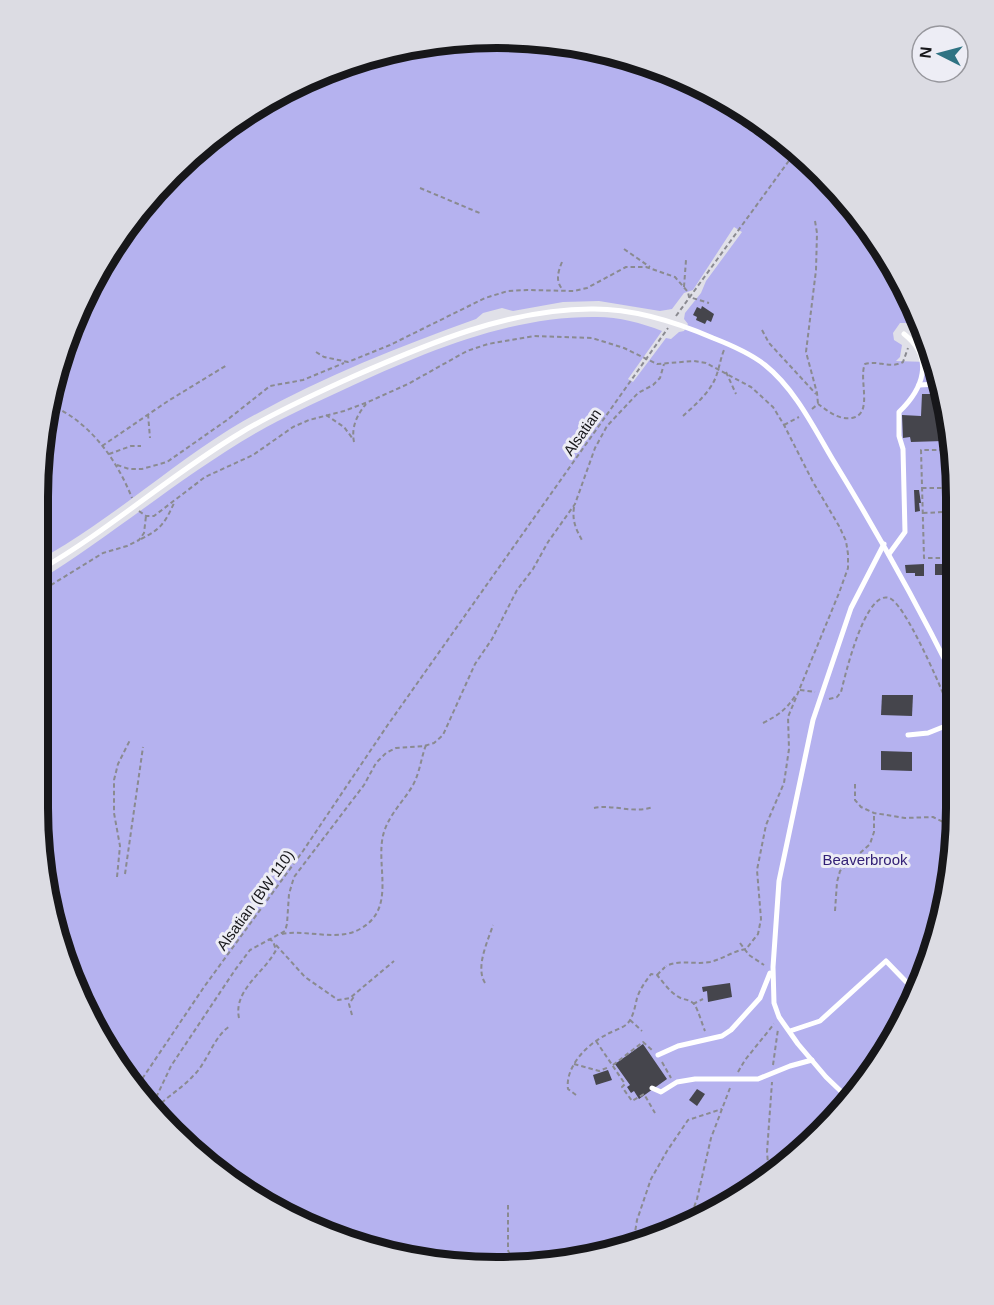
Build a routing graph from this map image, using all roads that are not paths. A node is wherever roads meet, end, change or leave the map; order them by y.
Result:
1 (904, 334) dead end
2 (932, 384) edge
3 (919, 385) junction
4 (884, 544) junction
5 (889, 554) junction
6 (48, 565) edge
7 (946, 664) edge
8 (946, 727) edge
9 (908, 735) dead end
10 (770, 968) junction
11 (910, 985) edge
12 (760, 998) junction
13 (774, 1003) junction
14 (790, 1031) junction
15 (658, 1055) road end
16 (812, 1060) junction
17 (652, 1088) dead end
18 (843, 1094) edge

1 - 3 lane
2 - 3 lane
3 - 5 lane
4 - 5 lane
4 - 6 lane
4 - 10 lane
5 - 7 lane
8 - 9 lane
10 - 12 lane
10 - 13 lane
11 - 14 lane
12 - 13 lane
12 - 15 lane
13 - 14 lane
14 - 16 lane
16 - 17 lane
16 - 18 lane

